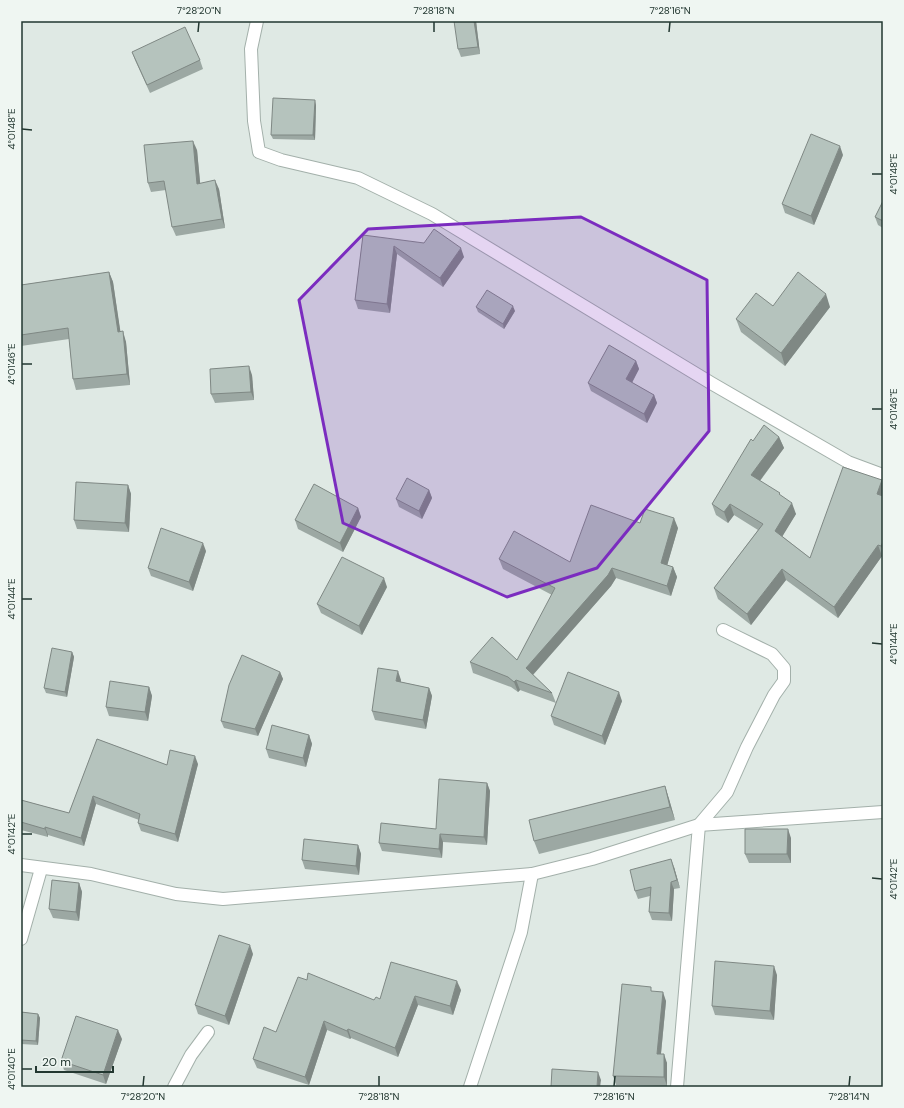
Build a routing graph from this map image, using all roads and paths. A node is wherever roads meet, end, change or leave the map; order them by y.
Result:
1 (257, 21) edge
2 (883, 475) edge
3 (723, 630) dead end
4 (883, 812) edge
5 (699, 825) junction
6 (21, 865) edge
7 (41, 869) junction
8 (532, 874) junction
9 (21, 939) edge
10 (208, 1032) dead end
11 (174, 1087) edge
12 (470, 1087) edge
13 (677, 1087) edge

1 - 2 street
3 - 5 street
4 - 5 street
5 - 8 street
5 - 13 street
6 - 7 street
7 - 8 street
7 - 9 street
8 - 12 street
10 - 11 street

